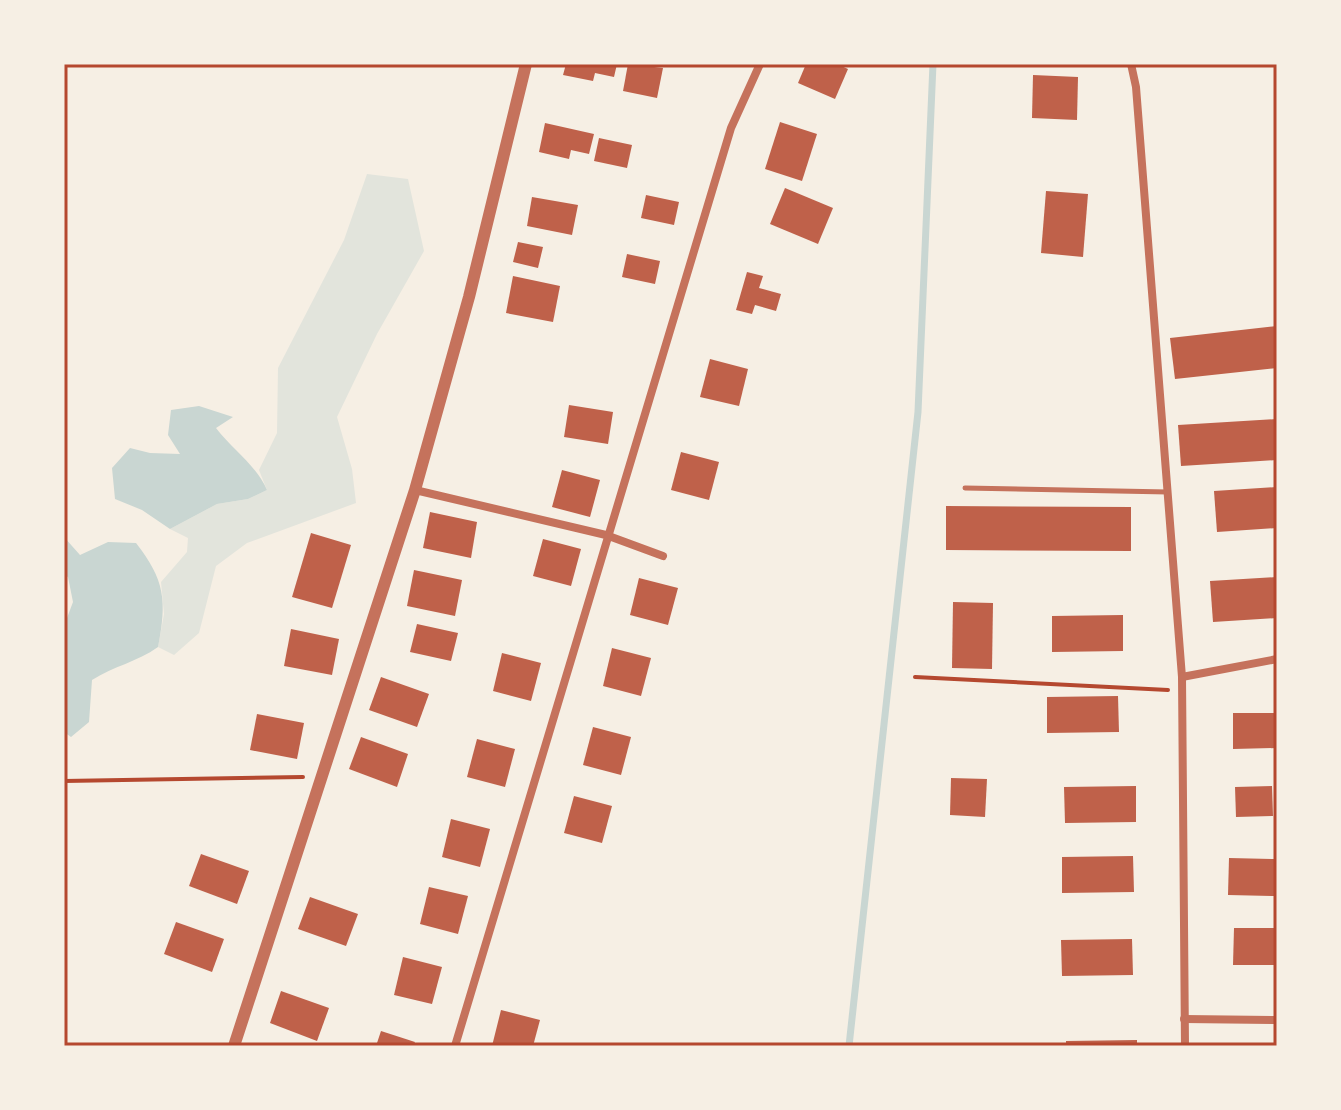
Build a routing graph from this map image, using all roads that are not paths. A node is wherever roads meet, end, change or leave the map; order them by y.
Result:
1 (526, 64) edge
2 (760, 64) edge
3 (1131, 64) edge
4 (965, 488) dead end
5 (415, 490) junction
6 (1168, 492) junction
7 (606, 535) junction
8 (663, 556) dead end
9 (1277, 659) edge
10 (1182, 677) junction
11 (1184, 1019) junction
12 (1277, 1020) edge
13 (234, 1046) edge
14 (455, 1046) edge
15 (1185, 1046) edge

1 - 5 street
2 - 7 street
3 - 6 street
4 - 6 lane
5 - 7 street
5 - 13 street
6 - 10 street
7 - 8 street
7 - 14 street
9 - 10 street
10 - 11 street
11 - 12 street
11 - 15 street

